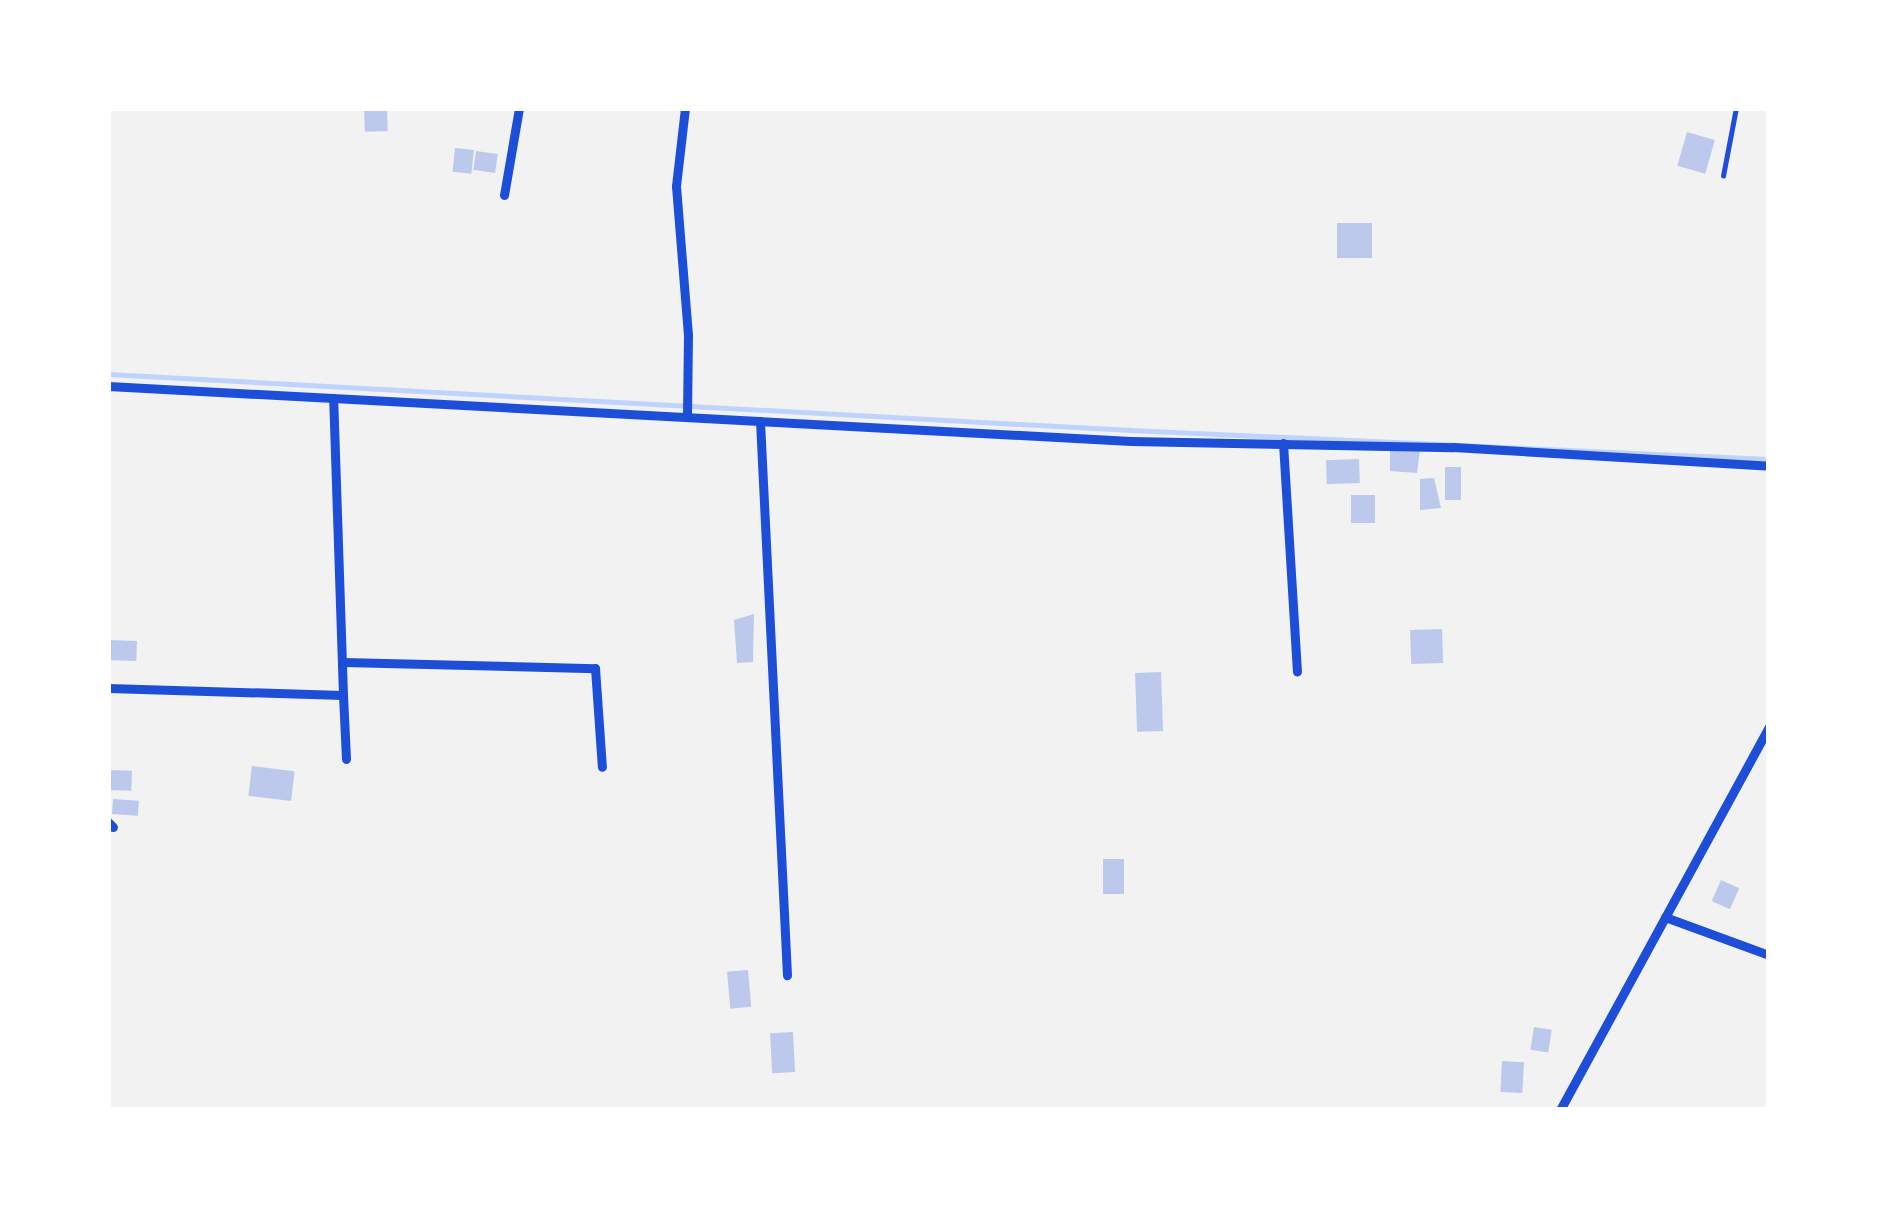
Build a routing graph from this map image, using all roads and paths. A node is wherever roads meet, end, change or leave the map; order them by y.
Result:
1 (519, 108) edge
2 (685, 108) edge
3 (1736, 108) edge
4 (1723, 176) dead end
5 (504, 195) dead end
6 (108, 386) edge
7 (333, 398) junction
8 (687, 416) junction
9 (760, 421) junction
10 (1283, 443) junction
11 (1769, 466) edge
12 (343, 662) junction
13 (1297, 672) dead end
14 (108, 688) edge
15 (343, 695) junction
16 (1769, 727) edge
17 (346, 758) dead end
18 (602, 767) dead end
19 (1665, 917) junction
20 (1769, 955) edge
21 (787, 976) dead end
22 (1560, 1110) edge

1 - 5 street
2 - 8 street
3 - 4 lane
6 - 7 street
7 - 8 street
7 - 12 street
8 - 9 street
9 - 10 street
9 - 21 street
10 - 11 street
10 - 13 street
12 - 15 street
12 - 18 street
14 - 15 street
15 - 17 street
16 - 19 street
19 - 20 street
19 - 22 street

